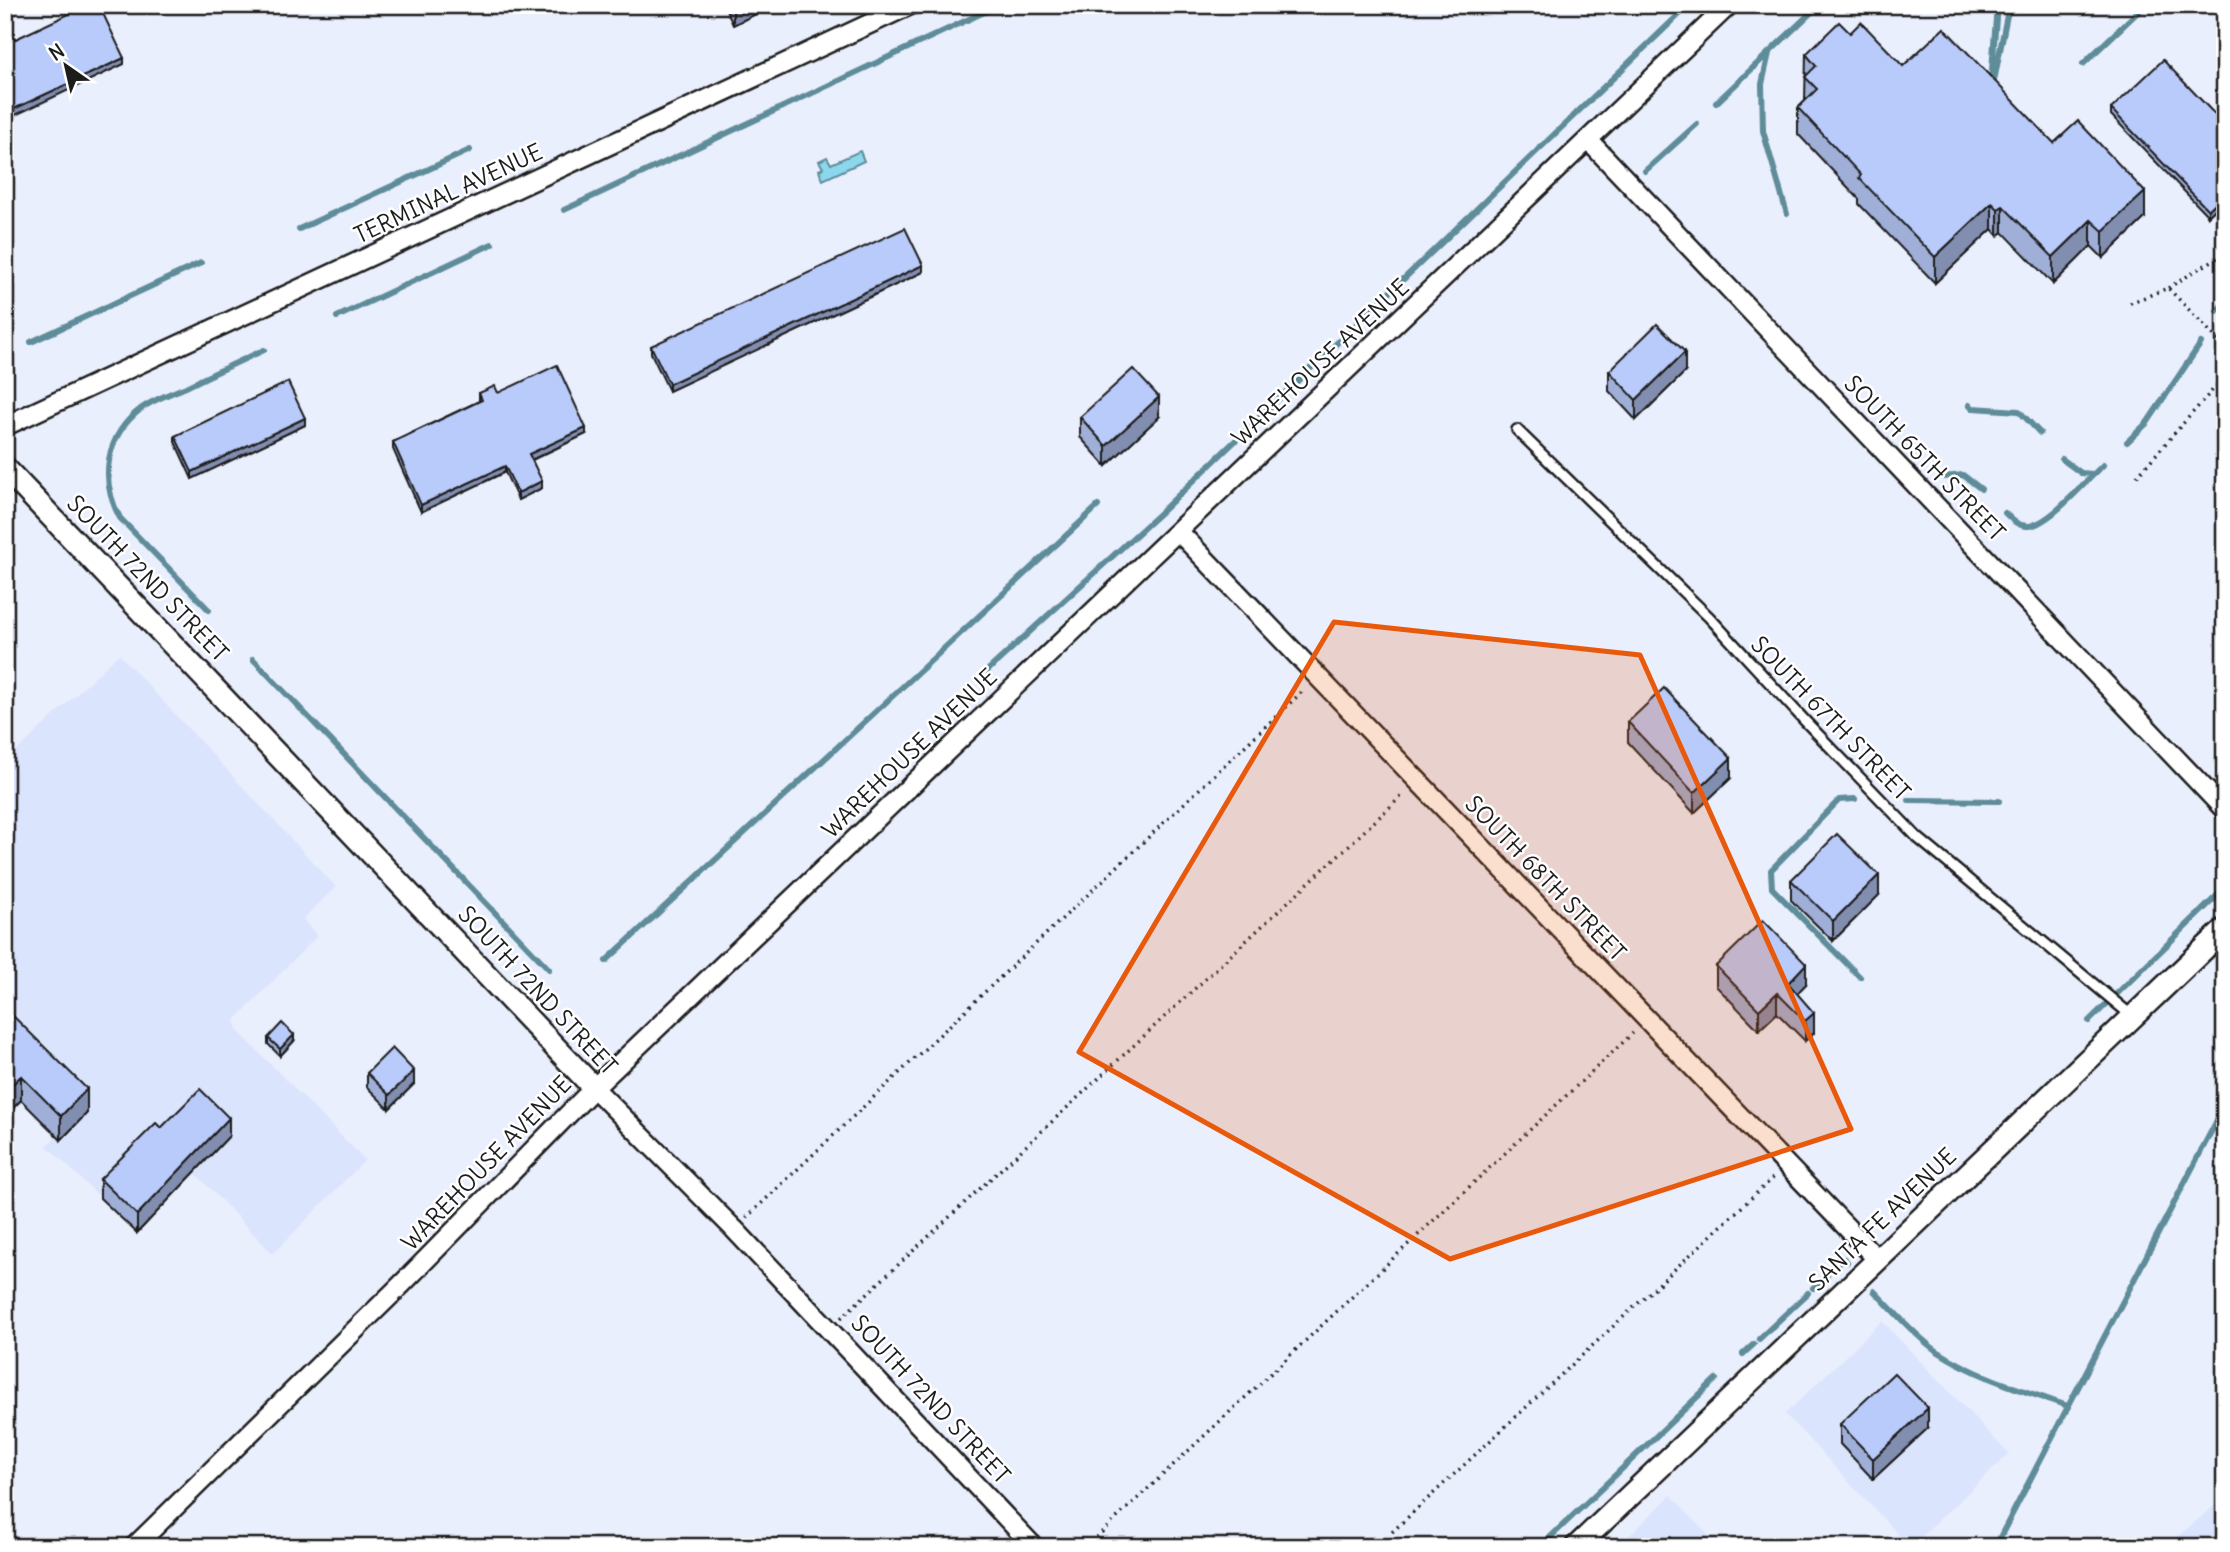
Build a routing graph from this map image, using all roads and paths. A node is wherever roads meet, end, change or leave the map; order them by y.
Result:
1 (910, 5) edge
2 (1729, 5) edge
3 (1589, 141) junction
4 (2225, 253) edge
5 (2168, 288) junction
6 (2130, 303) dead end
7 (2225, 347) edge
8 (2225, 376) edge
9 (5, 426) edge
10 (1517, 430) dead end
11 (5, 468) edge
12 (2137, 476) dead end
13 (1178, 531) junction
14 (1318, 676) junction
15 (1419, 780) junction
16 (2225, 810) edge
17 (2225, 929) edge
18 (2133, 1016) junction
19 (1648, 1019) junction
20 (594, 1088) junction
21 (1786, 1166) junction
22 (734, 1229) junction
23 (1878, 1261) junction
24 (829, 1329) junction
25 (1392, 1532) dead end
26 (134, 1547) edge
27 (1034, 1547) edge
28 (1086, 1547) edge
29 (1576, 1547) edge

1 - 9 street, TERMINAL AVENUE
2 - 3 street, WAREHOUSE AVENUE
3 - 13 street, WAREHOUSE AVENUE
3 - 16 street, SOUTH 65TH STREET
4 - 5 path
5 - 6 path
5 - 7 path
8 - 12 path
10 - 18 lane, SOUTH 67TH STREET
11 - 20 street, SOUTH 72ND STREET
13 - 14 street, SOUTH 68TH STREET
13 - 20 street, WAREHOUSE AVENUE
14 - 15 street, SOUTH 68TH STREET
14 - 22 path
15 - 19 street, SOUTH 68TH STREET
15 - 24 path
17 - 18 street, SANTA FE AVENUE
18 - 23 street, SANTA FE AVENUE
19 - 21 street, SOUTH 68TH STREET
19 - 28 path
20 - 22 street, SOUTH 72ND STREET
20 - 26 street, WAREHOUSE AVENUE
21 - 23 street, SOUTH 68TH STREET
21 - 25 path
22 - 24 street, SOUTH 72ND STREET
23 - 29 street, SANTA FE AVENUE
24 - 27 street, SOUTH 72ND STREET

